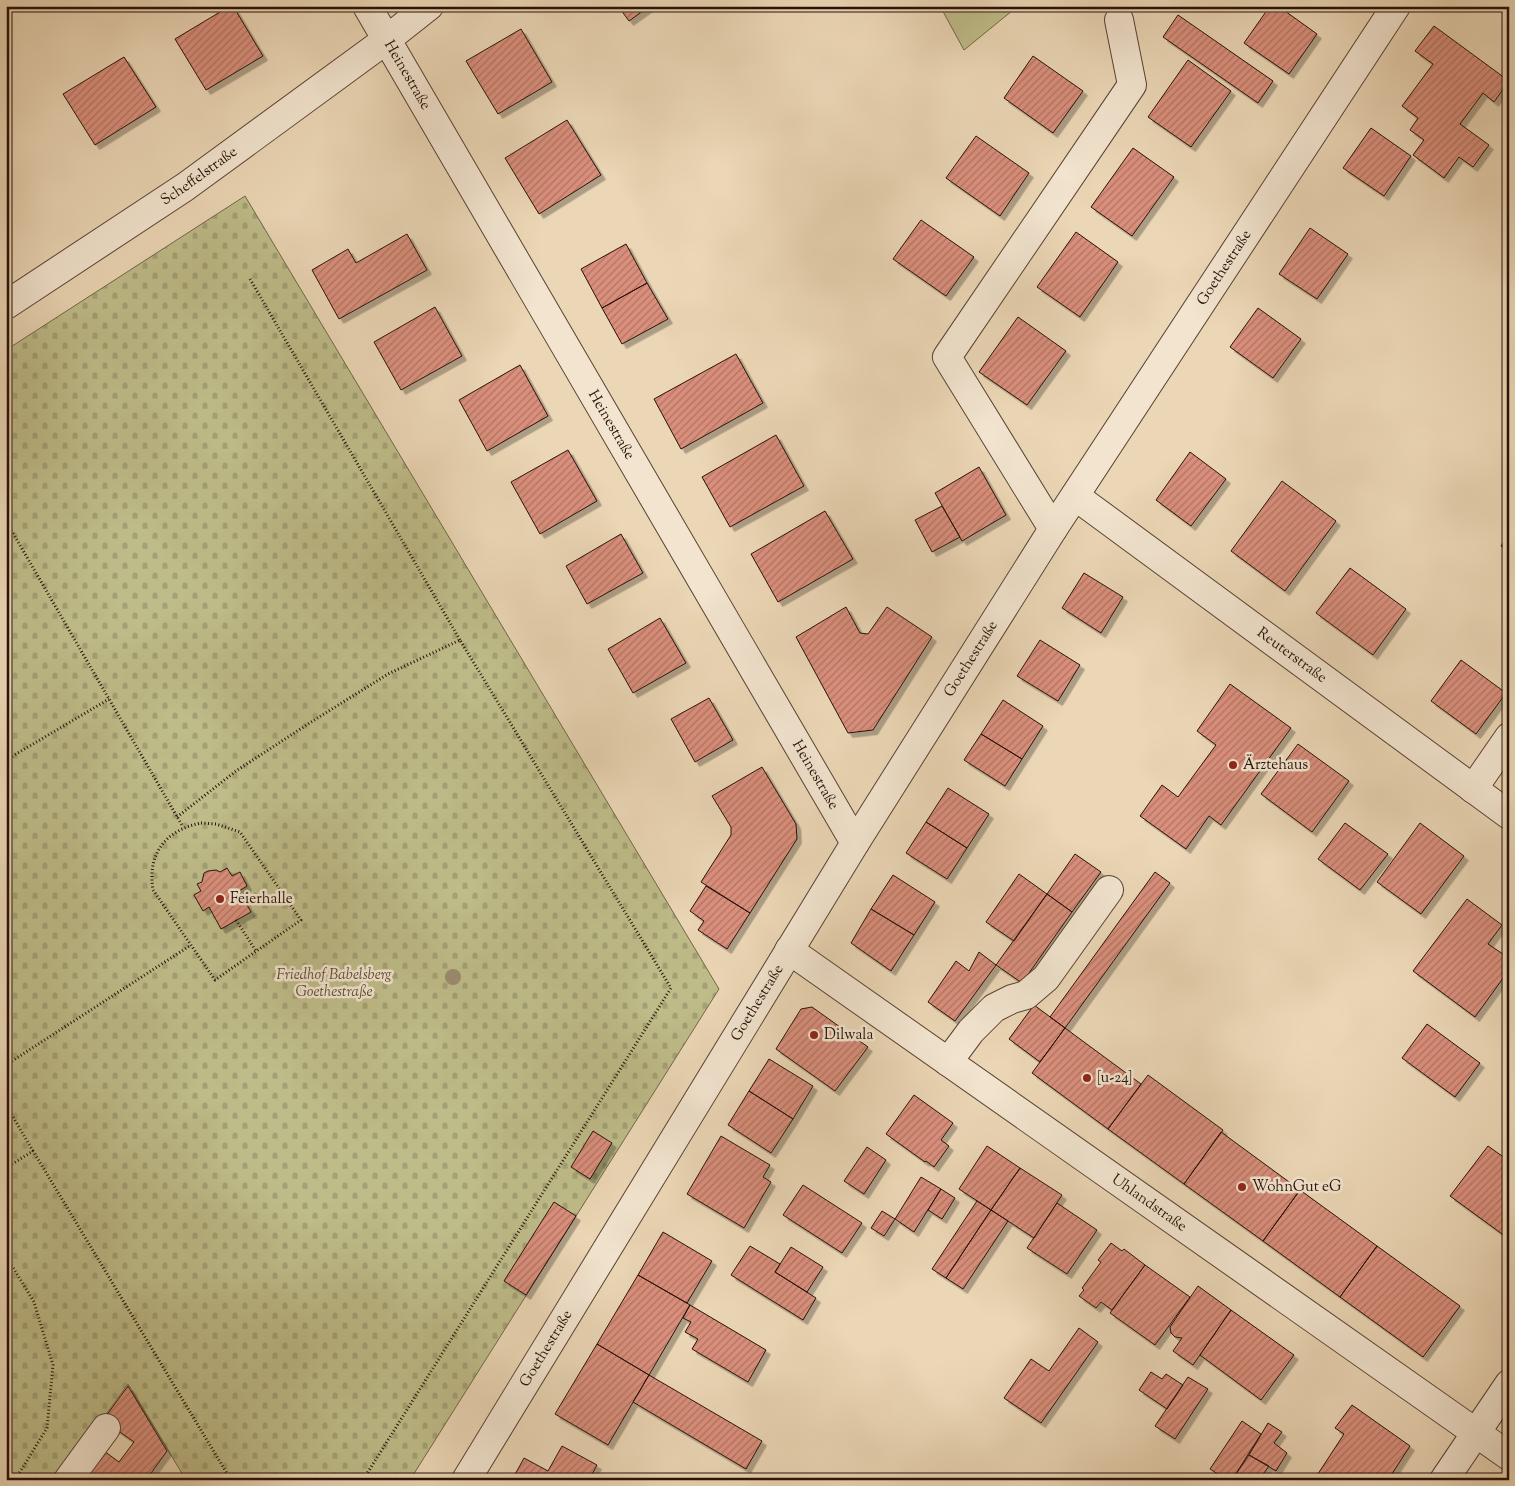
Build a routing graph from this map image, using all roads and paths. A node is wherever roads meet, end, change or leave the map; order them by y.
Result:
1 (367, 6) edge
2 (429, 6) edge
3 (1396, 6) edge
4 (1119, 20) dead end
5 (386, 40) junction
6 (250, 279) dead end
7 (6, 305) edge
8 (1075, 496) junction
9 (6, 521) edge
10 (1053, 529) junction
11 (460, 640) junction
12 (108, 699) junction
13 (1509, 737) edge
14 (6, 760) edge
15 (1473, 789) junction
16 (1509, 815) edge
17 (177, 817) junction
18 (183, 827) junction
19 (855, 843) junction
20 (1109, 890) dead end
21 (236, 920) dead end
22 (191, 945) junction
23 (789, 950) junction
24 (256, 951) junction
25 (948, 1062) junction
26 (6, 1065) edge
27 (6, 1105) edge
28 (33, 1150) junction
29 (6, 1168) edge
30 (6, 1256) edge
31 (1509, 1384) edge
32 (106, 1428) dead end
33 (1475, 1433) junction
34 (1509, 1456) edge
35 (15, 1480) edge
36 (68, 1480) edge
37 (231, 1480) edge
38 (363, 1480) edge
39 (466, 1480) edge
40 (1444, 1480) edge

1 - 5 street, Heinestraße
2 - 5 street, Scheffelstraße
3 - 8 street, Goethestraße
4 - 10 street
5 - 7 street, Scheffelstraße
5 - 19 street, Heinestraße
6 - 11 path
8 - 10 street, Goethestraße
8 - 15 street, Reuterstraße
9 - 12 path
10 - 19 street, Goethestraße
11 - 17 path
11 - 38 path
12 - 14 path
12 - 17 path
13 - 15 street
15 - 16 street, Reuterstraße
17 - 18 path
18 - 22 path
18 - 24 path
19 - 23 street, Goethestraße
20 - 25 street
21 - 24 path
22 - 24 path
22 - 26 path
23 - 25 street, Uhlandstraße
23 - 39 street, Goethestraße
25 - 33 street, Uhlandstraße
27 - 28 path
28 - 29 path
28 - 37 path
30 - 35 path
31 - 33 street
32 - 36 street
33 - 34 street, Uhlandstraße
33 - 40 street

